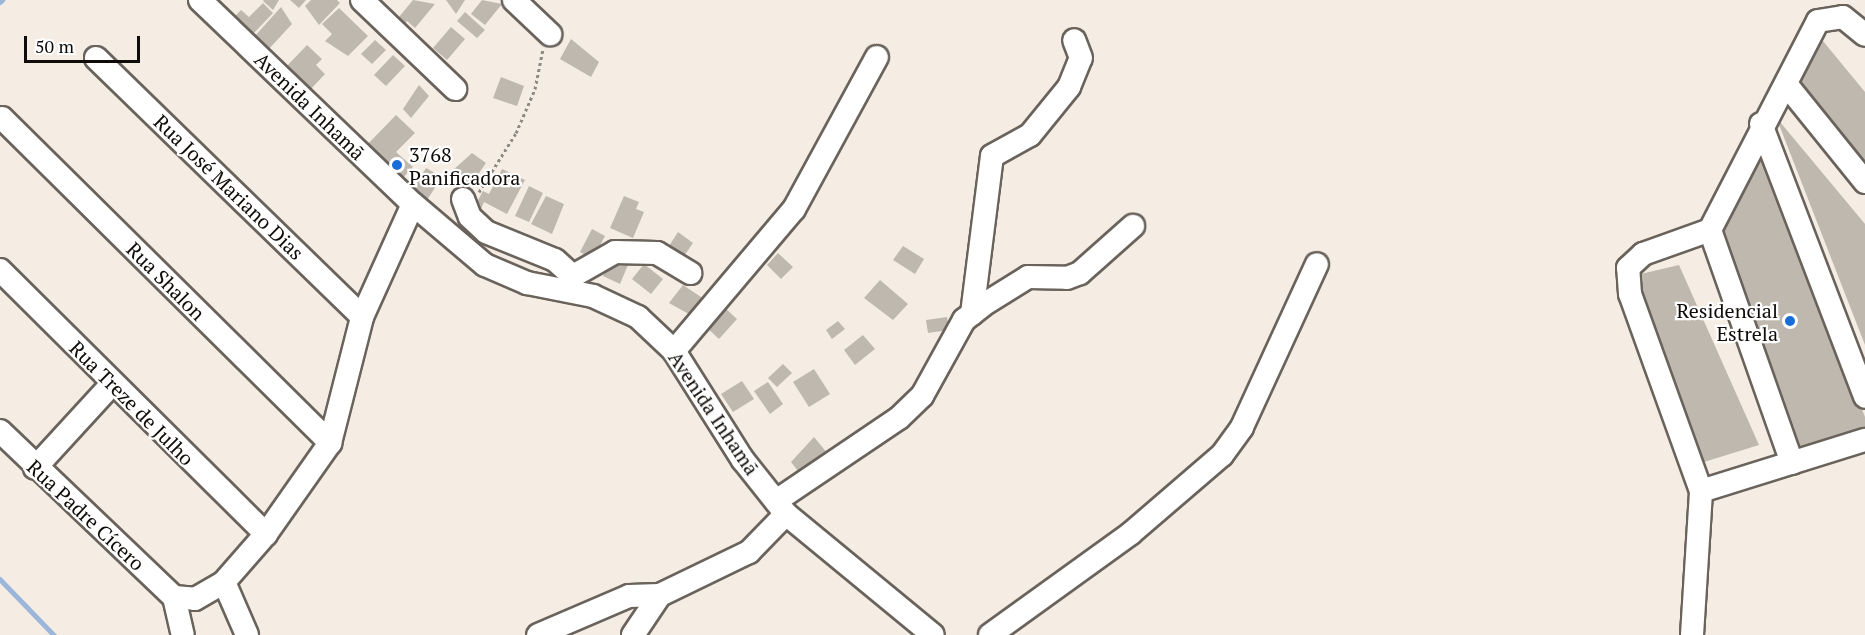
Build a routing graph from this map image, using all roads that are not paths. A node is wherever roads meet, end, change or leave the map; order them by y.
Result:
1 (200, 0) edge
2 (362, 0) edge
3 (514, 0) edge
4 (547, 31) road end
5 (1865, 35) edge
6 (1074, 40) dead end
7 (877, 57) dead end
8 (96, 58) dead end
9 (1786, 84) junction
10 (455, 89) dead end
11 (2, 118) dead end
12 (1761, 124) junction
13 (1865, 182) edge
14 (413, 204) junction
15 (1133, 226) dead end
16 (1710, 230) junction
17 (446, 234) junction
18 (1317, 264) dead end
19 (0, 270) edge
20 (690, 273) dead end
21 (564, 281) junction
22 (972, 314) junction
23 (362, 316) junction
24 (674, 351) junction
25 (112, 384) junction
26 (1865, 397) edge
27 (0, 431) edge
28 (1865, 440) edge
29 (330, 443) junction
30 (1792, 463) junction
31 (34, 468) junction
32 (1701, 491) junction
33 (781, 508) junction
34 (266, 534) junction
35 (224, 582) junction
36 (660, 595) junction
37 (174, 597) junction
38 (183, 635) edge
39 (247, 635) edge
40 (538, 635) edge
41 (633, 635) edge
42 (933, 635) edge
43 (990, 635) edge
44 (1692, 635) edge

1 - 14 street, Avenida Inhamã
2 - 10 street
3 - 4 street
5 - 9 street
6 - 22 street
7 - 24 street
8 - 23 street, Rua José Mariano Dias
9 - 12 street
9 - 13 street
11 - 29 street, Rua Shalon
12 - 16 street
12 - 26 street
14 - 17 street, Avenida Inhamã
14 - 23 street
15 - 22 street
16 - 30 street
16 - 32 street
17 - 21 street, Avenida Inhamã
17 - 21 street
18 - 43 street
19 - 25 street, Rua Treze de Julho
20 - 21 street
21 - 24 street, Avenida Inhamã
22 - 33 street
23 - 29 street
24 - 33 street, Avenida Inhamã
25 - 31 street
25 - 34 street, Rua Treze de Julho
27 - 31 street, Rua Padre Cícero
28 - 30 street
29 - 34 street
30 - 32 street
31 - 37 street, Rua Padre Cícero
32 - 44 street
33 - 36 street
33 - 42 street, Avenida Inhamã
34 - 35 street
35 - 37 street
35 - 39 street
36 - 40 street
36 - 41 street
37 - 38 street

